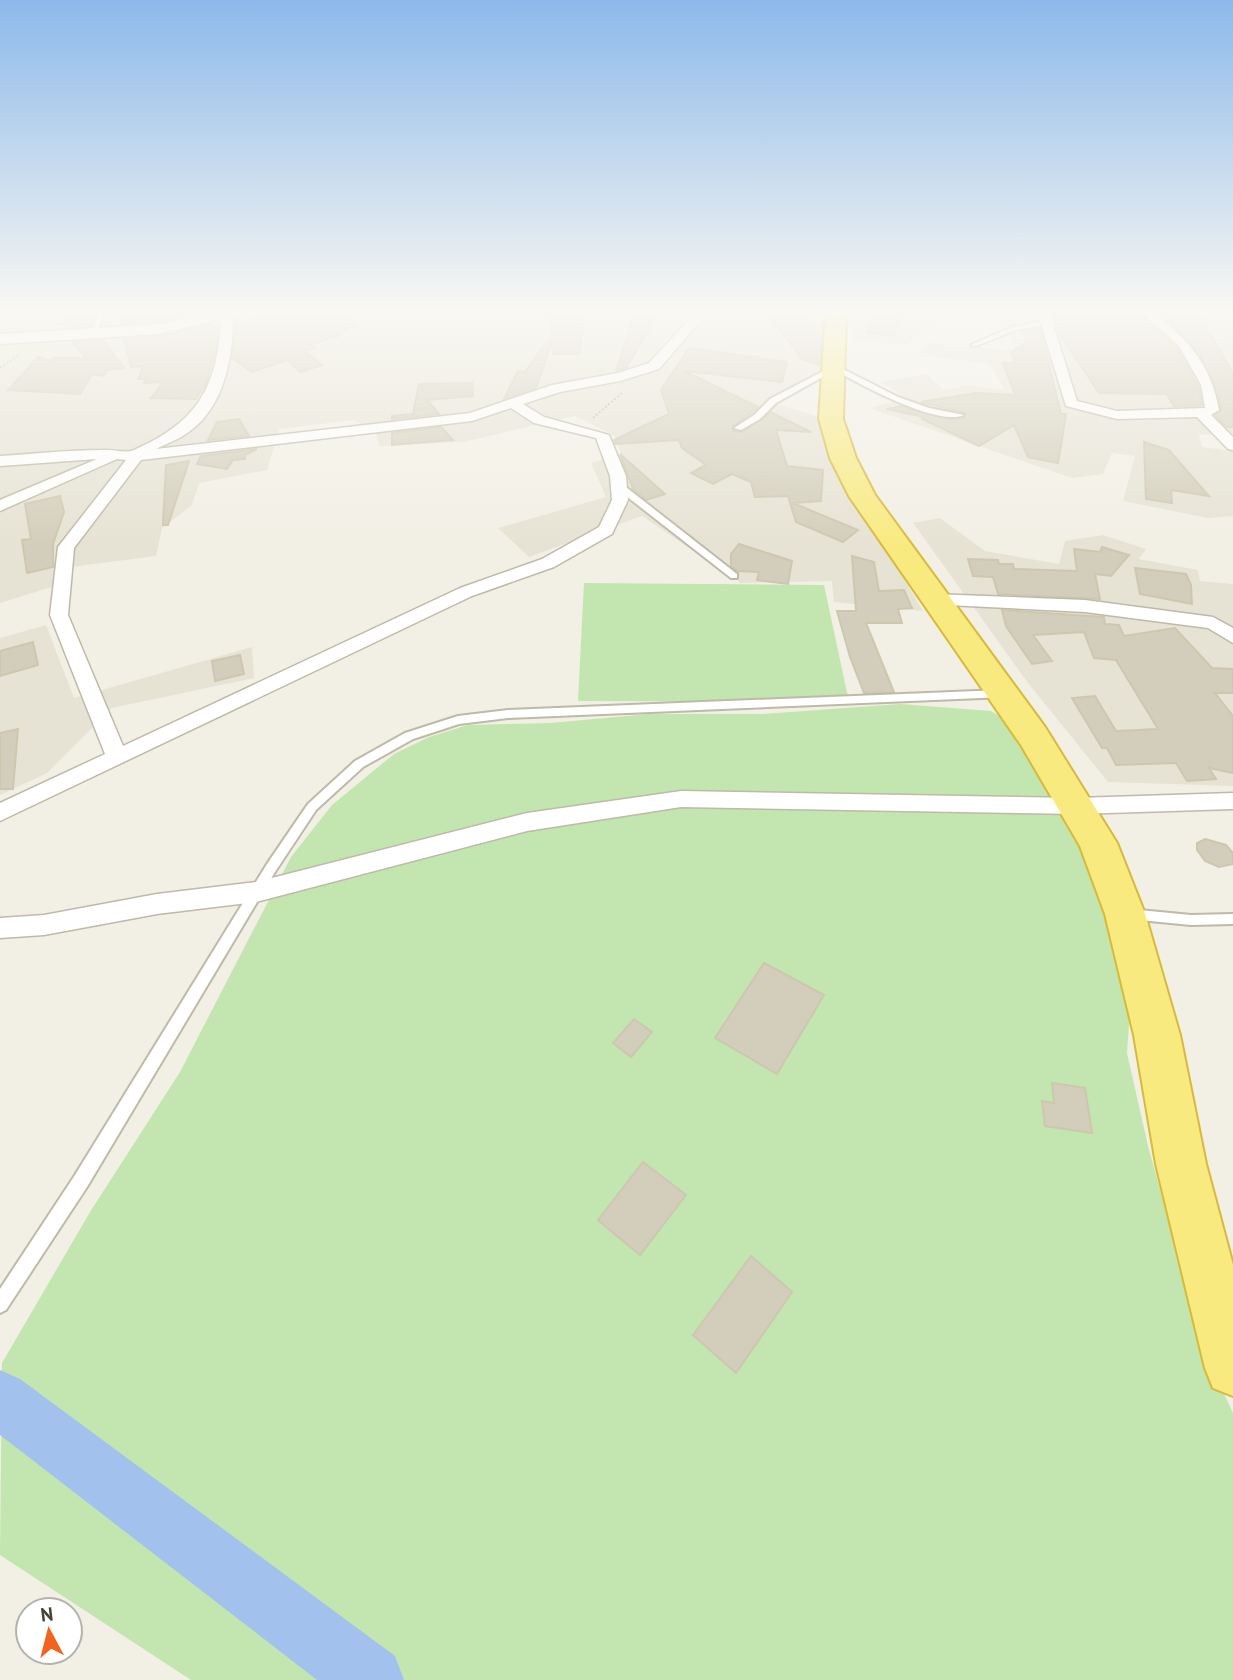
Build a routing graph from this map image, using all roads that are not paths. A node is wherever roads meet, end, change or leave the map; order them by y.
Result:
1 (213, 389) edge
2 (553, 389) edge
3 (794, 389) edge
4 (833, 389) edge
5 (873, 389) edge
6 (1066, 389) edge
7 (1209, 389) edge
8 (514, 405) junction
9 (1201, 413) junction
10 (960, 415) dead end
11 (738, 428) dead end
12 (1233, 446) edge
13 (128, 456) junction
14 (0, 461) edge
15 (619, 486) junction
16 (0, 506) edge
17 (734, 576) dead end
18 (933, 600) junction
19 (1233, 637) edge
20 (1001, 694) junction
21 (117, 757) junction
22 (1233, 801) edge
23 (1077, 806) junction
24 (0, 813) edge
25 (257, 892) junction
26 (1125, 914) junction
27 (1233, 919) edge
28 (0, 928) edge
29 (0, 1304) edge
30 (1233, 1368) edge

1 - 13 street
2 - 8 street
3 - 11 lane
4 - 18 highway
5 - 10 lane
6 - 9 street
7 - 9 street
8 - 13 street
8 - 15 street
9 - 12 street
13 - 14 street
13 - 16 street
13 - 21 street
15 - 17 lane
15 - 21 street
18 - 19 street
18 - 20 highway
20 - 23 highway
20 - 25 lane
21 - 24 street
22 - 23 street
23 - 25 street
23 - 26 highway
25 - 28 street
25 - 29 lane
26 - 27 lane
26 - 30 highway

